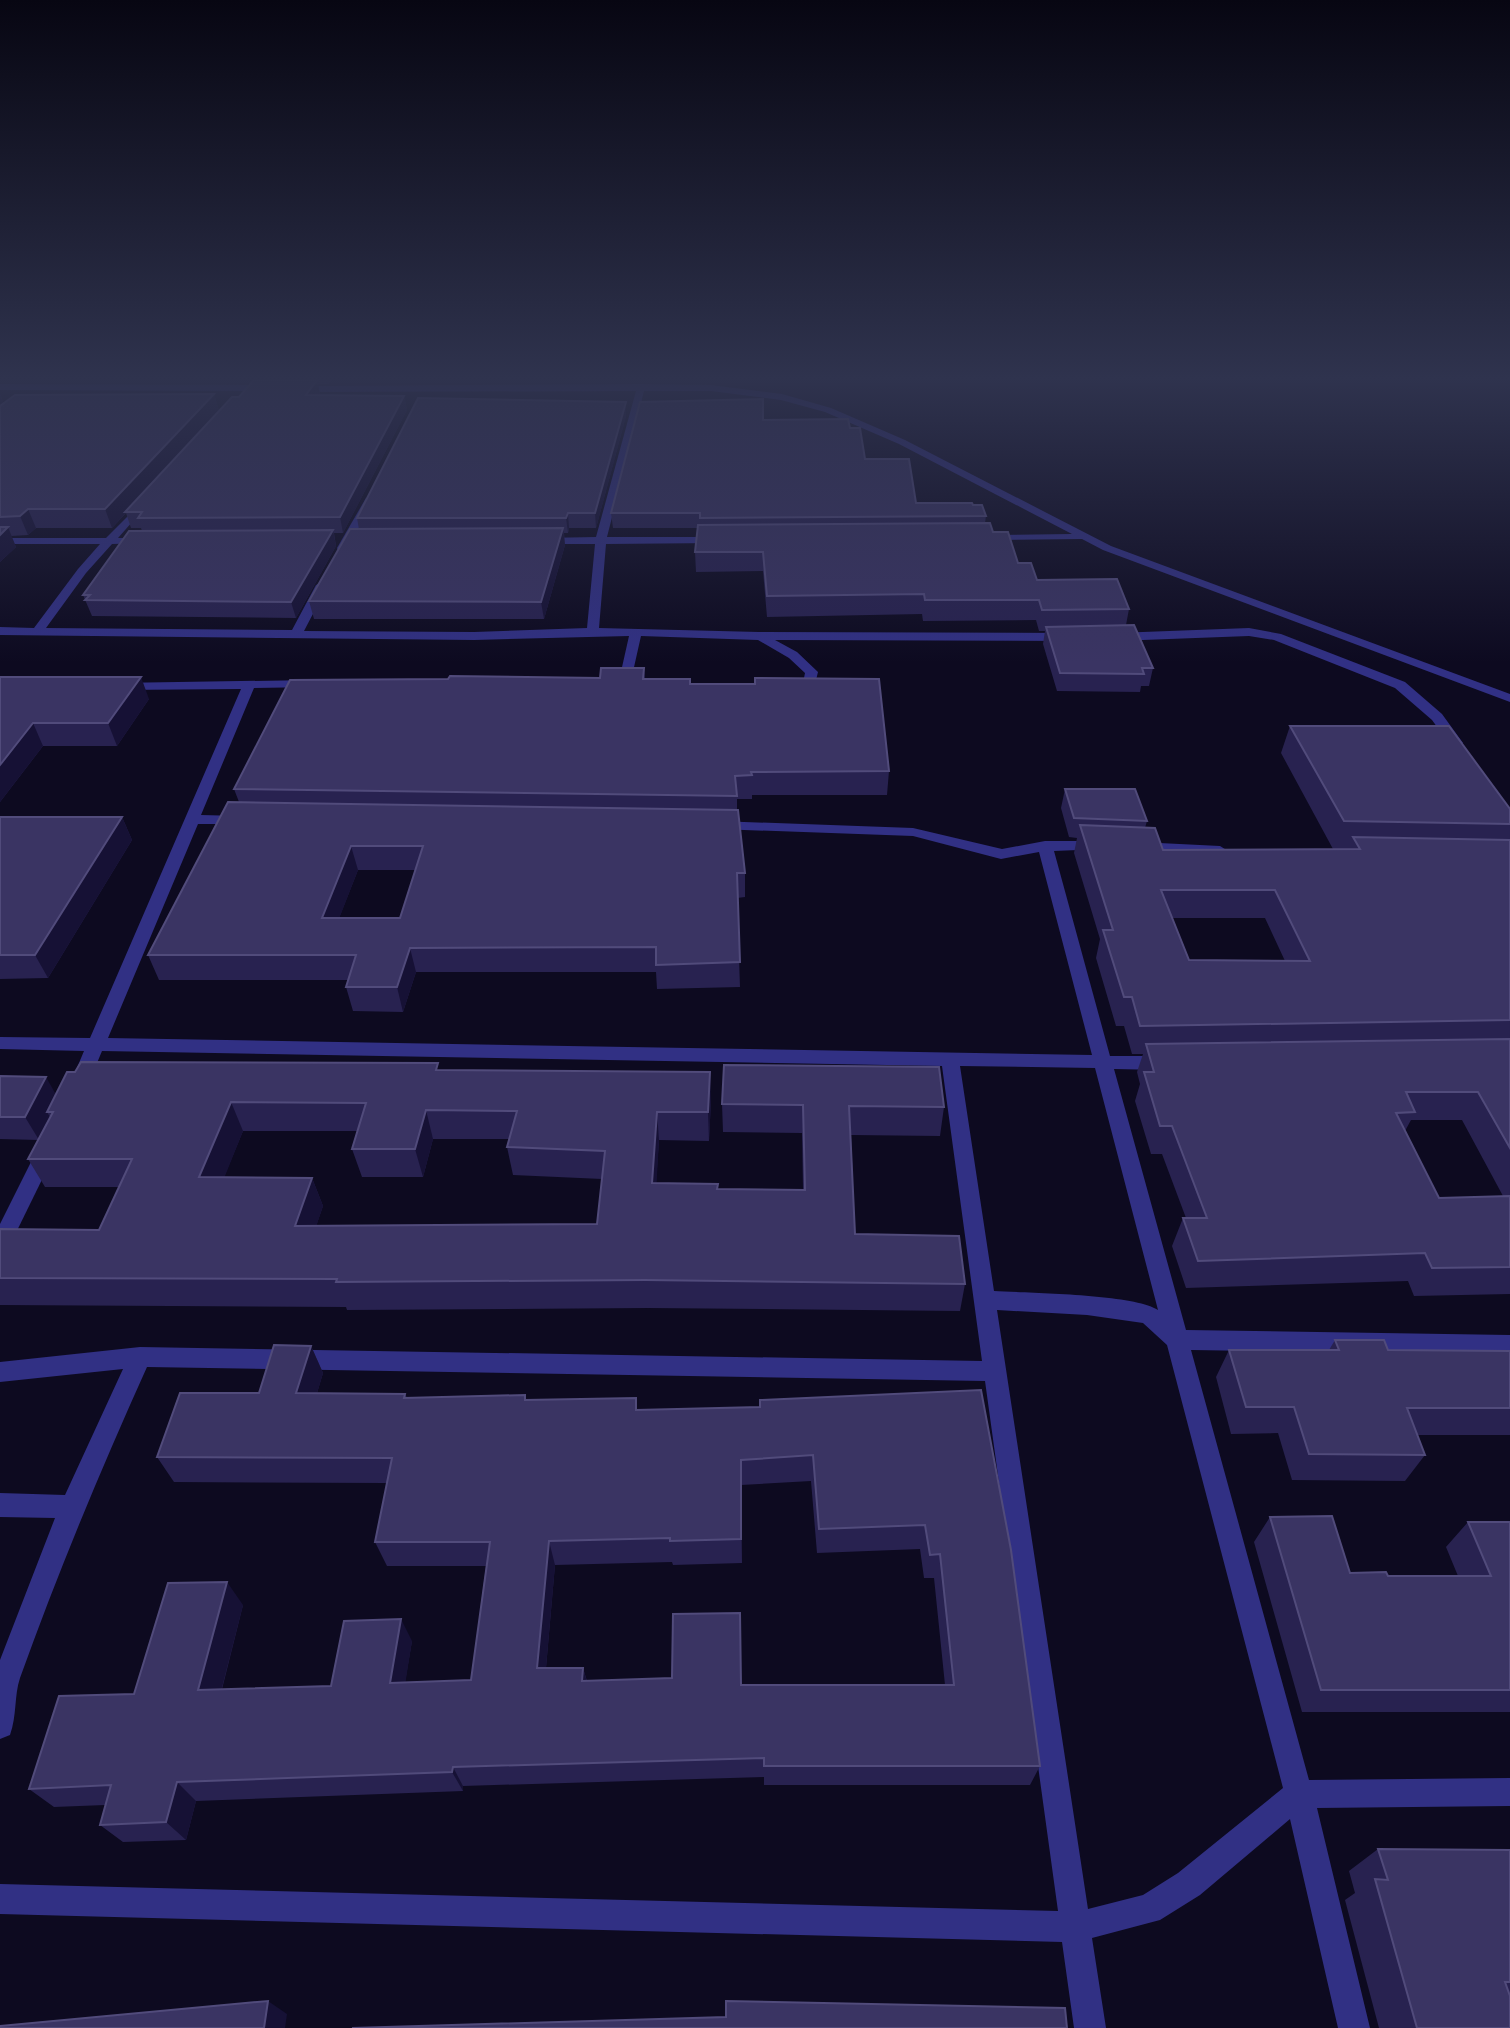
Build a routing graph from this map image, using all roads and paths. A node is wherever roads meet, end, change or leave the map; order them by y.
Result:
1 (618, 474) edge
2 (962, 474) edge
3 (373, 495) edge
4 (147, 500) edge
5 (1082, 537) junction
6 (972, 538) edge
7 (601, 540) junction
8 (724, 540) edge
9 (0, 541) edge
10 (110, 541) junction
11 (151, 541) edge
12 (332, 541) edge
13 (345, 541) junction
14 (359, 541) edge
15 (534, 541) edge
16 (333, 564) edge
17 (327, 576) edge
18 (0, 631) edge
19 (38, 631) junction
20 (593, 631) junction
21 (636, 632) junction
22 (296, 634) junction
23 (759, 636) junction
24 (1077, 637) edge
25 (1103, 637) edge
26 (328, 683) edge
27 (624, 684) edge
28 (774, 684) edge
29 (101, 685) edge
30 (249, 686) junction
31 (1510, 698) edge
32 (1464, 754) edge
33 (191, 819) junction
34 (258, 820) edge
35 (700, 824) edge
36 (1045, 846) junction
37 (1239, 852) edge
38 (0, 1043) edge
39 (99, 1043) junction
40 (950, 1060) junction
41 (1183, 1063) edge
42 (1102, 1064) junction
43 (70, 1102) edge
44 (52, 1138) edge
45 (0, 1245) edge
46 (985, 1300) junction
47 (1178, 1340) junction
48 (1510, 1345) edge
49 (140, 1357) junction
50 (995, 1371) junction
51 (0, 1372) edge
52 (0, 1505) edge
53 (72, 1507) junction
54 (0, 1725) edge
55 (1510, 1792) edge
56 (1299, 1794) junction
57 (0, 1899) edge
58 (1077, 1927) junction
59 (1090, 2028) edge
60 (1353, 2028) edge

1 - 7 street
2 - 5 street
3 - 13 street
4 - 10 street
5 - 6 street
5 - 31 street
7 - 8 street
7 - 15 street
7 - 20 street
9 - 10 street
10 - 11 street
10 - 19 street
12 - 13 street
13 - 14 street
13 - 16 street
17 - 22 street
18 - 19 street
19 - 22 street
20 - 21 street
20 - 22 street
21 - 23 street
21 - 27 street
23 - 24 street
23 - 28 street
25 - 32 street
26 - 30 street
29 - 30 street
30 - 33 street
33 - 34 street
33 - 39 street
35 - 36 street
36 - 37 street
36 - 42 street
38 - 39 street
39 - 40 street
39 - 43 street
40 - 42 street
40 - 46 street
41 - 42 street
42 - 47 street
44 - 45 street
46 - 47 street
46 - 50 street
47 - 48 street
47 - 56 street
49 - 50 street
49 - 51 street
49 - 53 street
50 - 58 street
52 - 53 street
53 - 54 street
55 - 56 street
56 - 58 street
56 - 60 street
57 - 58 street
58 - 59 street

